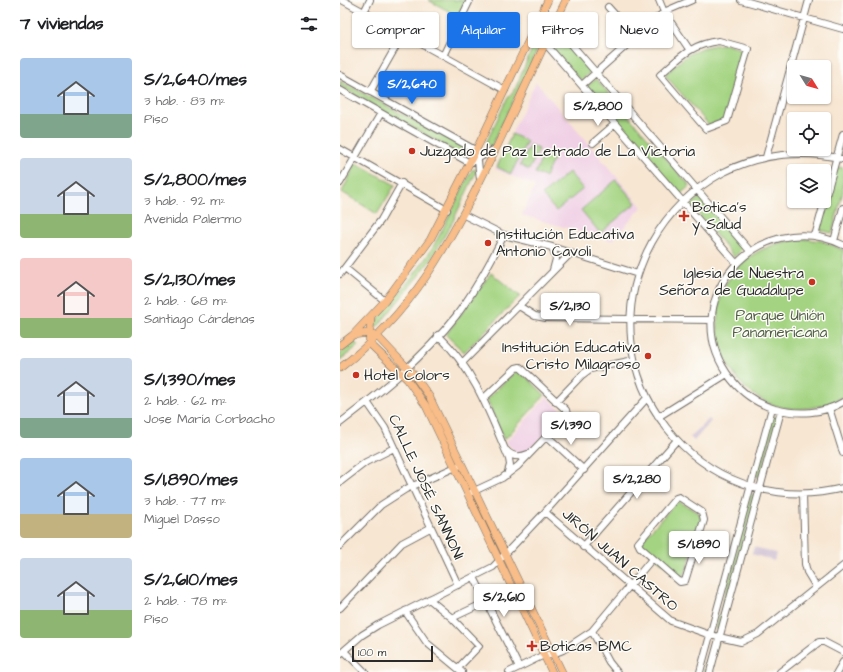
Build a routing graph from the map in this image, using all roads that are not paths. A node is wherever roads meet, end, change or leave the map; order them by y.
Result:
1 (342, 0) edge
2 (370, 0) edge
3 (470, 0) edge
4 (566, 0) edge
5 (659, 0) edge
6 (692, 0) edge
7 (741, 0) edge
8 (809, 0) edge
9 (546, 3) edge
10 (608, 7) dead end
11 (364, 12) joint
12 (542, 12) edge
13 (560, 12) edge
14 (613, 12) edge
15 (664, 12) joint
16 (804, 18) junction
17 (673, 25) edge
18 (843, 29) edge
19 (528, 40) edge
20 (395, 48) edge
21 (428, 48) edge
22 (543, 48) edge
23 (549, 48) edge
24 (574, 48) edge
25 (625, 48) edge
26 (689, 49) junction
27 (443, 56) junction
28 (596, 73) junction
29 (340, 75) edge
30 (582, 85) junction
31 (340, 90) edge
32 (505, 90) junction
33 (370, 92) junction
34 (381, 113) junction
35 (615, 124) junction
36 (843, 134) edge
37 (593, 143) dead end
38 (340, 149) edge
39 (495, 149) junction
40 (476, 151) junction
41 (355, 158) junction
42 (766, 158) junction
43 (840, 158) edge
44 (477, 159) junction
45 (470, 163) junction
46 (480, 180) junction
47 (340, 183) edge
48 (402, 183) junction
49 (697, 190) junction
50 (683, 202) junction
51 (843, 208) edge
52 (447, 210) junction
53 (464, 215) junction
54 (504, 235) junction
55 (815, 236) junction
56 (834, 241) junction
57 (843, 245) edge
58 (552, 247) junction
59 (750, 251) junction
60 (571, 253) junction
61 (736, 263) junction
62 (345, 268) junction
63 (553, 272) junction
64 (340, 274) edge
65 (638, 274) junction
66 (385, 301) junction
67 (519, 306) junction
68 (371, 318) junction
69 (631, 320) junction
70 (712, 320) junction
71 (369, 333) junction
72 (353, 335) junction
73 (438, 335) junction
74 (378, 336) junction
75 (370, 344) junction
76 (340, 346) edge
77 (634, 360) junction
78 (463, 362) junction
79 (340, 368) edge
80 (408, 368) junction
81 (402, 374) junction
82 (727, 374) junction
83 (647, 398) junction
84 (484, 399) junction
85 (367, 402) junction
86 (556, 402) junction
87 (843, 402) edge
88 (772, 408) junction
89 (829, 408) junction
90 (781, 411) junction
91 (658, 418) junction
92 (340, 422) edge
93 (547, 436) junction
94 (677, 440) junction
95 (504, 447) junction
96 (394, 448) junction
97 (531, 453) junction
98 (843, 454) edge
99 (458, 466) junction
100 (584, 470) junction
101 (507, 475) junction
102 (340, 482) edge
103 (412, 486) junction
104 (750, 486) junction
105 (843, 488) edge
106 (760, 489) junction
107 (470, 493) junction
108 (804, 494) junction
109 (545, 512) junction
110 (430, 528) junction
111 (340, 546) edge
112 (583, 547) junction
113 (505, 556) junction
114 (652, 559) junction
115 (499, 562) junction
116 (842, 569) edge
117 (474, 577) junction
118 (458, 585) junction
119 (629, 586) junction
120 (816, 587) junction
121 (429, 599) junction
122 (486, 602) junction
123 (340, 608) edge
124 (405, 611) junction
125 (452, 618) junction
126 (592, 631) junction
127 (710, 635) junction
128 (720, 638) junction
129 (843, 652) edge
130 (342, 653) edge
131 (553, 654) junction
132 (544, 655) junction
133 (843, 662) edge
134 (519, 667) junction
135 (460, 670) edge
136 (365, 672) edge
137 (509, 672) edge
138 (552, 672) edge
139 (562, 672) edge
140 (617, 672) edge
141 (700, 672) edge
142 (710, 672) edge
143 (780, 672) edge
144 (837, 672) edge

1 - 11 street
2 - 11 street
3 - 27 street
4 - 13 main road
5 - 15 street
6 - 15 street
7 - 16 street
8 - 16 street
9 - 12 main road
10 - 14 street
16 - 18 street
16 - 42 street
17 - 26 street
19 - 32 main road
20 - 33 street
21 - 27 street
22 - 39 main road
23 - 30 street
24 - 28 street
25 - 28 street
26 - 26 street
27 - 32 street
28 - 30 street
28 - 49 street
29 - 33 street
30 - 35 street
31 - 34 street
32 - 40 main road
33 - 40 street
34 - 41 street
34 - 45 street
35 - 37 street
35 - 50 street
36 - 43 street
38 - 41 street
39 - 44 street
39 - 46 main road
40 - 44 street
40 - 45 main road
41 - 47 street
41 - 48 street
42 - 43 street
42 - 49 street
43 - 55 street
44 - 45 street
44 - 46 street
45 - 52 main road
46 - 53 main road
48 - 52 street
48 - 62 street
49 - 50 street
49 - 59 street
50 - 61 street
50 - 65 street
51 - 56 street
52 - 66 main road
53 - 54 street
53 - 74 main road
54 - 58 street
54 - 73 street
55 - 56 street
55 - 59 street
56 - 57 street
58 - 60 street
58 - 63 street
59 - 61 street
60 - 63 street
60 - 65 street
61 - 70 street
62 - 64 street
62 - 66 street
63 - 67 street
65 - 69 street
66 - 68 main road
67 - 69 street
67 - 78 street
68 - 71 main road
68 - 72 main road
69 - 70 street
69 - 77 street
70 - 82 street
71 - 72 main road
71 - 74 main road
71 - 75 main road
72 - 76 main road
73 - 78 street
73 - 80 street
74 - 75 main road
74 - 80 main road
75 - 79 main road
75 - 81 main road
77 - 83 street
77 - 86 street
78 - 84 street
80 - 81 street
80 - 99 main road
81 - 85 street
81 - 99 main road
82 - 88 street
82 - 91 street
83 - 91 street
83 - 100 street
84 - 86 street
84 - 95 street
85 - 92 street
85 - 96 street, CALLE JOSÉ SANNONI
86 - 93 street
87 - 89 street
88 - 90 street
88 - 104 street
89 - 90 street
89 - 98 street
90 - 106 street
91 - 94 street
93 - 97 street
93 - 100 street
94 - 104 street
94 - 112 street
95 - 97 street
95 - 101 street
96 - 102 street
96 - 103 street, CALLE JOSÉ SANNONI
97 - 101 street
99 - 103 street
99 - 107 main road
100 - 109 street
101 - 107 street
103 - 110 street, CALLE JOSÉ SANNONI
103 - 111 street
104 - 106 street
104 - 127 street
105 - 108 street
106 - 108 street
106 - 128 street
107 - 113 main road
107 - 115 main road
108 - 120 street
109 - 112 street, JIRÓN JUAN CASTRO
109 - 113 street
110 - 118 street, CALLE JOSÉ SANNONI
110 - 123 street
112 - 119 street, JIRÓN JUAN CASTRO
113 - 115 street
113 - 131 main road
114 - 114 street
114 - 119 street
115 - 117 street
115 - 132 main road
116 - 120 street, JIRÓN JUAN CASTRO
117 - 118 street
117 - 122 street
118 - 121 street
119 - 126 street
119 - 127 street, JIRÓN JUAN CASTRO
120 - 128 street, JIRÓN JUAN CASTRO
121 - 124 street
121 - 125 street
122 - 125 street
122 - 134 street
124 - 130 street
124 - 135 street
125 - 135 street
126 - 131 street
126 - 140 street
127 - 128 street, JIRÓN JUAN CASTRO
127 - 141 street
128 - 142 street
129 - 143 street
130 - 136 street
131 - 132 street
131 - 139 main road
132 - 134 street
132 - 138 main road
133 - 144 street
134 - 137 street

